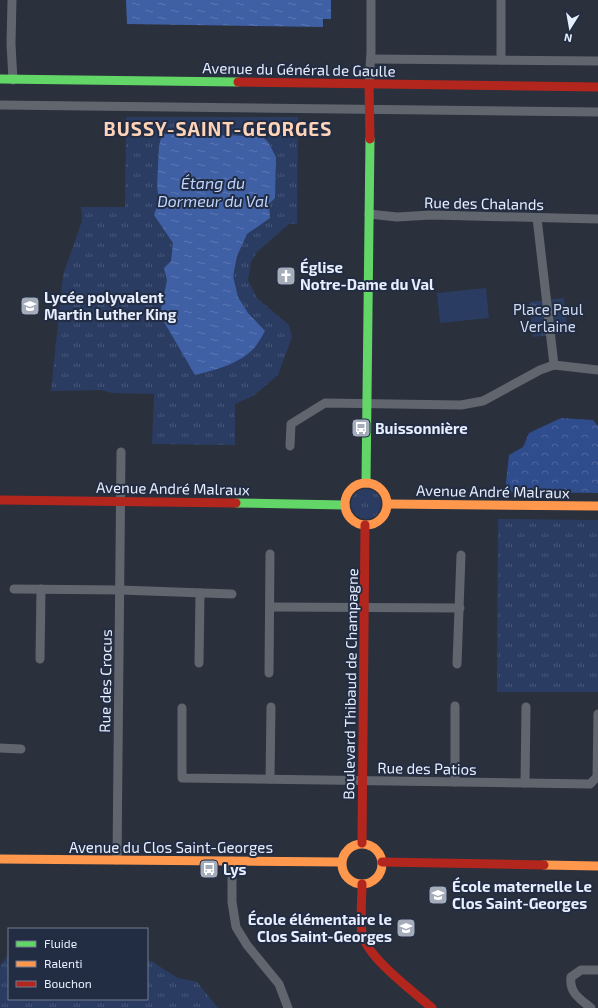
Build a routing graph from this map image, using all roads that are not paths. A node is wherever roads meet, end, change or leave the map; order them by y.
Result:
1 (12, 0) edge
2 (371, 0) edge
3 (502, 0) edge
4 (371, 59) junction
5 (501, 60) junction
6 (598, 61) edge
7 (0, 80) edge
8 (13, 80) junction
9 (369, 84) junction
10 (598, 87) edge
11 (0, 105) edge
12 (369, 110) junction
13 (598, 112) edge
14 (369, 214) junction
15 (537, 218) junction
16 (598, 219) edge
17 (554, 365) junction
18 (598, 370) edge
19 (367, 403) junction
20 (290, 446) dead end
21 (121, 452) dead end
22 (366, 482) junction
23 (0, 500) edge
24 (122, 501) junction
25 (388, 504) junction
26 (345, 505) junction
27 (598, 506) edge
28 (365, 525) junction
29 (270, 554) dead end
30 (461, 555) dead end
31 (14, 589) dead end
32 (41, 589) junction
33 (120, 590) junction
34 (200, 593) junction
35 (232, 594) dead end
36 (270, 606) junction
37 (364, 607) junction
38 (460, 608) junction
39 (40, 659) dead end
40 (199, 663) dead end
41 (457, 664) dead end
42 (269, 673) dead end
43 (271, 706) dead end
44 (455, 706) dead end
45 (526, 707) dead end
46 (182, 708) dead end
47 (598, 714) edge
48 (0, 748) edge
49 (21, 749) dead end
50 (270, 779) junction
51 (363, 780) junction
52 (455, 782) junction
53 (525, 783) junction
54 (362, 843) junction
55 (0, 859) edge
56 (117, 860) junction
57 (232, 861) junction
58 (341, 862) junction
59 (382, 862) junction
60 (598, 866) edge
61 (362, 884) junction
62 (598, 970) edge
63 (288, 1008) edge
64 (432, 1008) edge
65 (591, 1008) edge

1 - 8 street
2 - 4 street
3 - 5 street
4 - 5 street
4 - 9 street
5 - 6 street
7 - 8 street, Avenue du Général de Gaulle
8 - 9 street, Avenue du Général de Gaulle
9 - 10 street, Avenue du Général de Gaulle
9 - 12 street
11 - 12 street
12 - 13 street
12 - 14 street
14 - 15 street, Rue des Chalands
14 - 19 street
15 - 16 street, Rue des Chalands
15 - 17 street
17 - 18 street
17 - 19 street
19 - 20 street
19 - 22 street
21 - 24 street, Rue des Crocus
22 - 25 street
22 - 26 street
23 - 24 street, Avenue André Malraux
24 - 26 street, Avenue André Malraux
24 - 33 street, Rue des Crocus
25 - 27 street, Avenue André Malraux
25 - 28 street
26 - 28 street
28 - 37 street, Boulevard Thibaud de Champagne
29 - 36 street
30 - 38 street
31 - 32 street
32 - 33 street
32 - 39 street
33 - 34 street
33 - 56 street, Rue des Crocus
34 - 35 street
34 - 40 street
36 - 37 street
36 - 42 street
37 - 38 street
37 - 51 street, Boulevard Thibaud de Champagne
38 - 41 street
43 - 50 street
44 - 52 street
45 - 53 street
46 - 50 street, Rue des Patios
47 - 53 street, Rue des Patios
48 - 49 street
50 - 51 street, Rue des Patios
51 - 52 street, Rue des Patios
51 - 54 street, Boulevard Thibaud de Champagne
52 - 53 street, Rue des Patios
54 - 58 street
54 - 59 street
55 - 56 street, Avenue du Clos Saint-Georges
56 - 57 street, Avenue du Clos Saint-Georges
57 - 58 street, Avenue du Clos Saint-Georges
57 - 63 street
58 - 61 street
59 - 60 street
59 - 61 street
61 - 64 street
62 - 65 street

